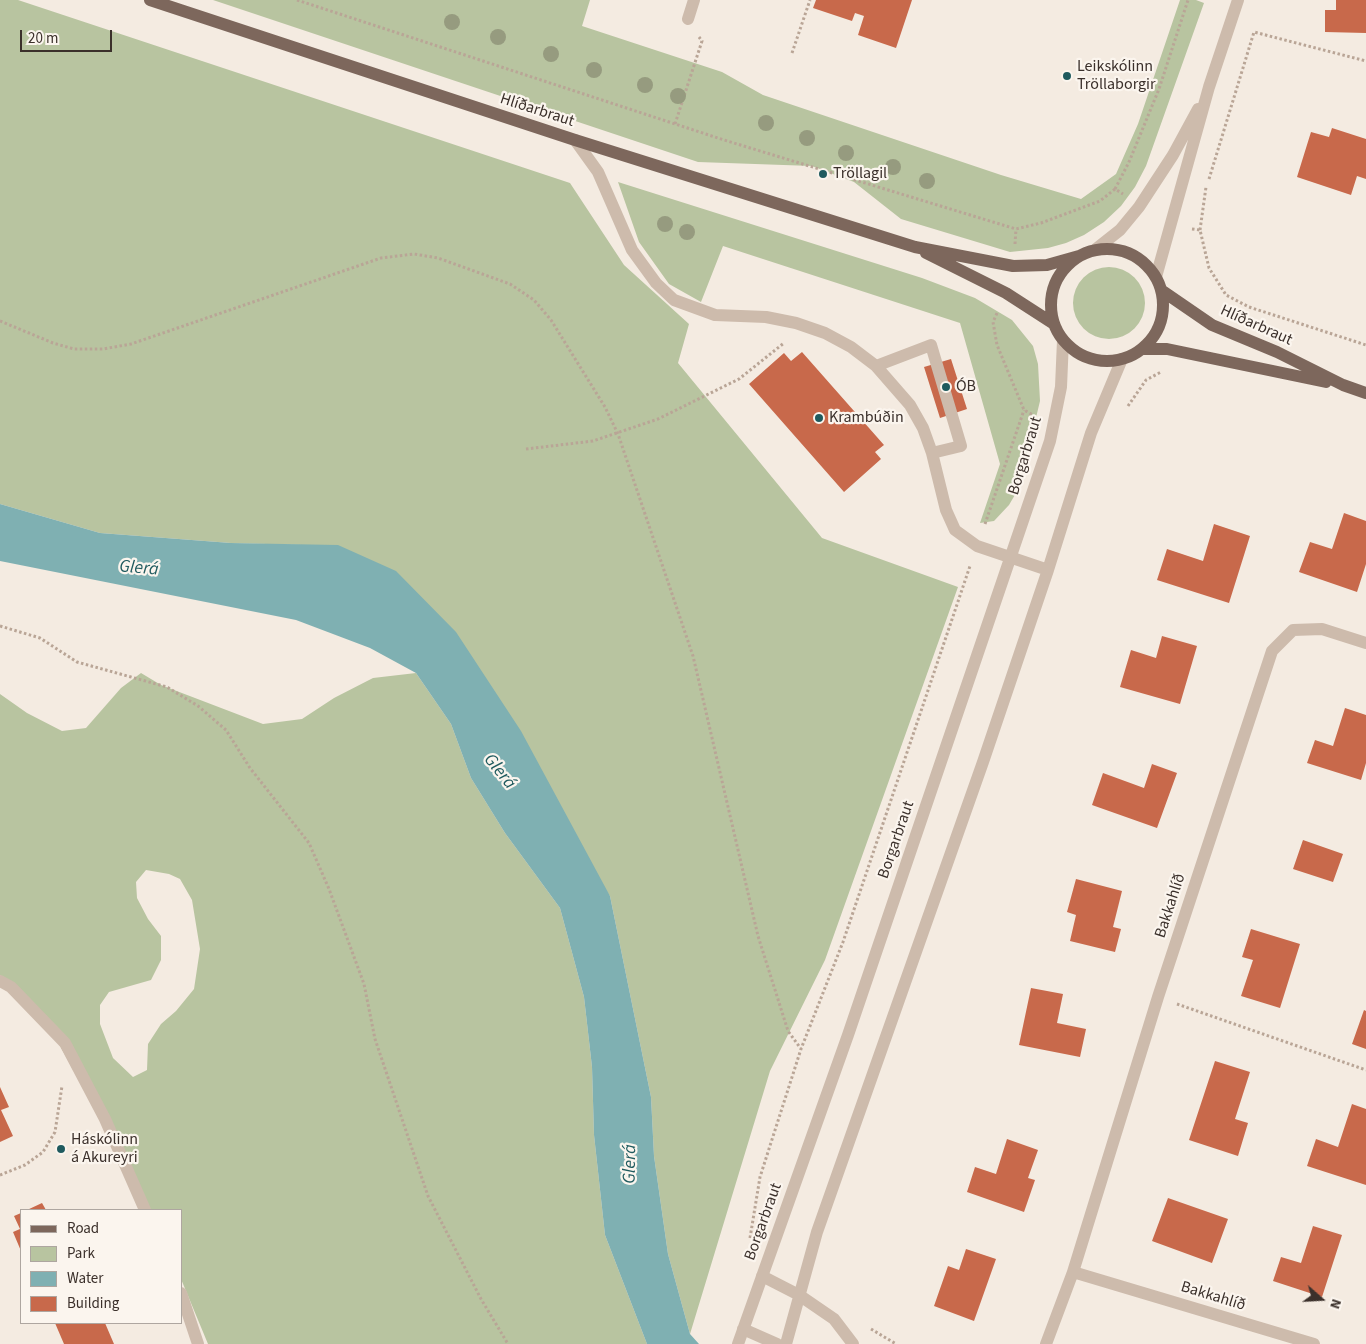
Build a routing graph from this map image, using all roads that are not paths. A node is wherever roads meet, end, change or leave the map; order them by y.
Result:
1 (150, 0) edge
2 (694, 0) edge
3 (1238, 0) edge
4 (688, 19) road end
5 (1209, 87) junction
6 (575, 140) junction
7 (915, 247) junction
8 (1096, 249) junction
9 (1079, 256) junction
10 (1158, 283) junction
11 (1054, 324) junction
12 (1063, 340) junction
13 (1142, 349) junction
14 (1122, 359) junction
15 (876, 366) junction
16 (1343, 385) junction
17 (1366, 393) edge
18 (932, 453) junction
19 (1011, 557) junction
20 (1048, 570) junction
21 (1366, 643) edge
22 (0, 981) edge
23 (145, 1209) edge
24 (1073, 1272) junction
25 (762, 1276) junction
26 (182, 1296) edge
27 (799, 1296) junction
28 (743, 1329) junction
29 (198, 1344) edge
30 (738, 1344) edge
31 (777, 1344) edge
32 (786, 1344) edge
33 (853, 1344) edge
34 (1046, 1344) edge
35 (1314, 1344) edge

1 - 6 main road, Hlíðarbraut
2 - 4 street
3 - 5 street
5 - 8 street
5 - 10 street
6 - 7 main road, Hlíðarbraut
6 - 15 street
7 - 9 main road, Hlíðarbraut
7 - 11 main road, Hlíðarbraut
8 - 9 main road
8 - 10 main road
9 - 11 main road
10 - 13 main road
10 - 16 main road, Hlíðarbraut
11 - 12 main road
12 - 14 main road
12 - 19 street, Borgarbraut
13 - 14 main road
13 - 16 main road, Hlíðarbraut
14 - 20 street
15 - 18 street
15 - 18 street
16 - 17 main road, Hlíðarbraut
18 - 19 street
19 - 20 street
19 - 25 street, Borgarbraut
20 - 27 street
21 - 24 street, Bakkahlíð
22 - 23 street
24 - 34 street, Bakkahlíð
24 - 35 street, Bakkahlíð
25 - 27 street
25 - 28 street, Borgarbraut
26 - 29 street
27 - 32 street
27 - 33 street
28 - 30 street, Borgarbraut
28 - 31 street

